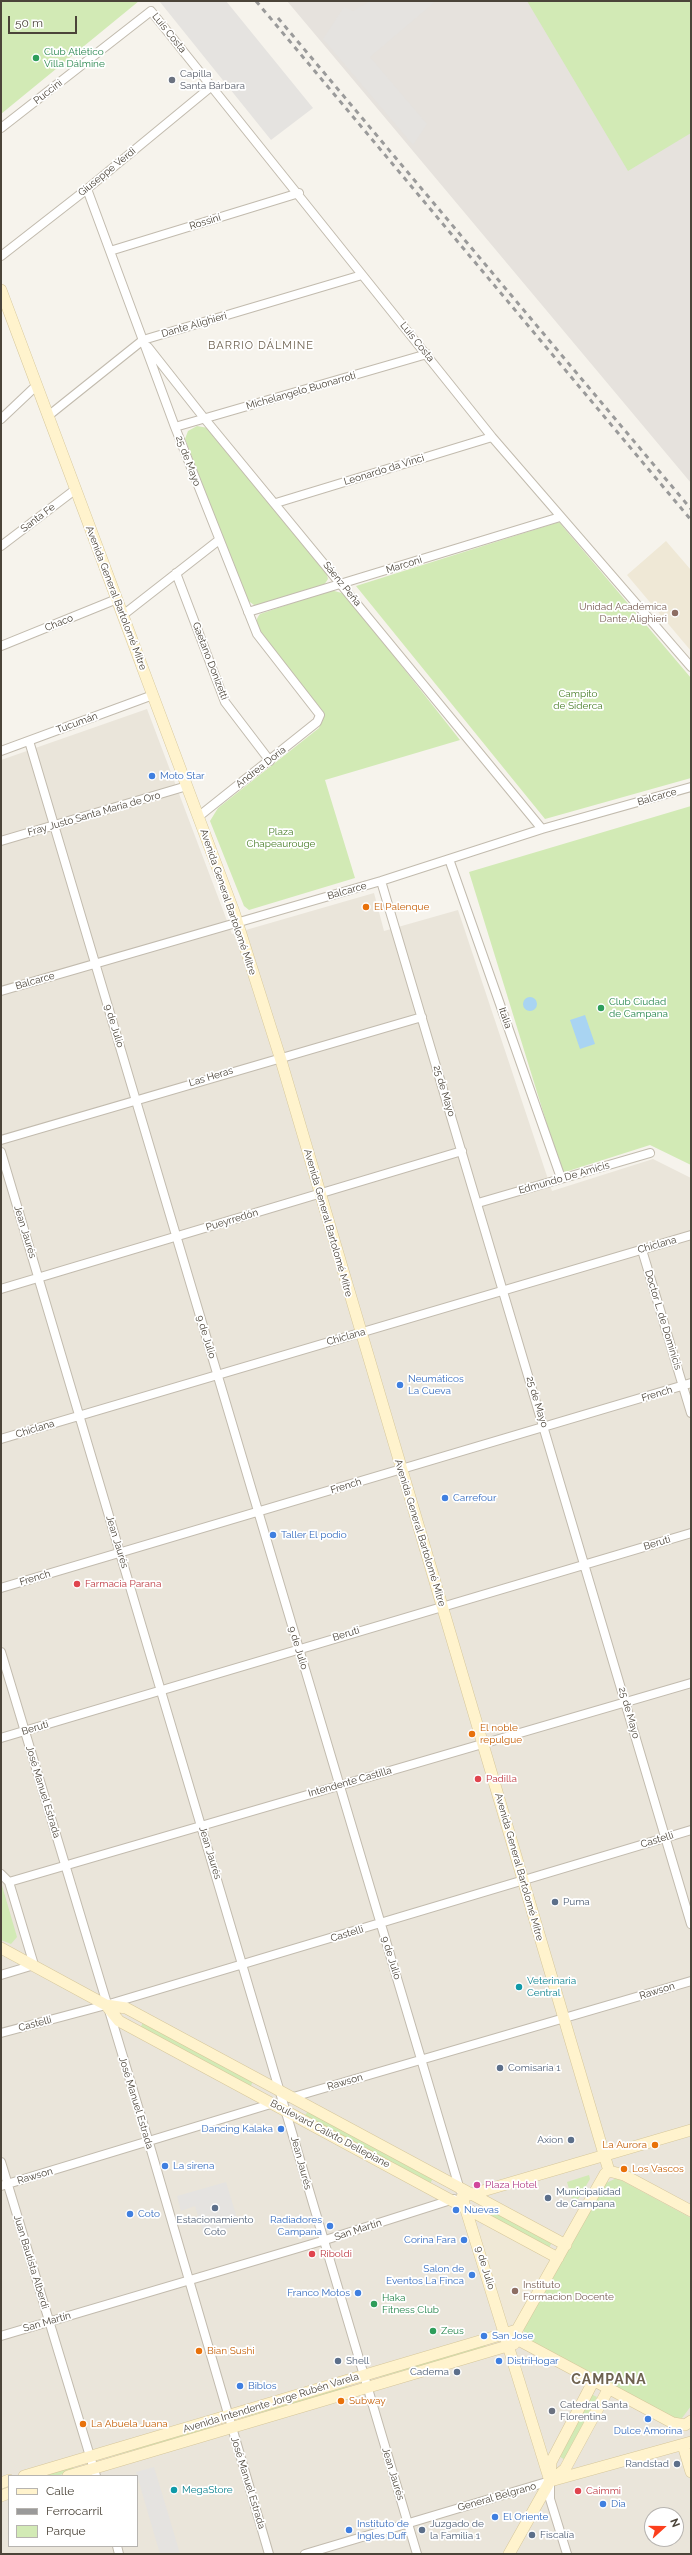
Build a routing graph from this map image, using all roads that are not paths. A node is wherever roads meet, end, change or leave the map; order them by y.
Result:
1 (151, 11) joint
2 (212, 86) junction
3 (1, 128) edge
4 (87, 189) junction
5 (299, 193) junction
6 (110, 251) junction
7 (1, 256) edge
8 (362, 275) junction
9 (1, 290) edge
10 (142, 340) junction
11 (427, 354) junction
12 (37, 385) junction
13 (48, 416) junction
14 (204, 418) junction
15 (1, 419) edge
16 (175, 427) junction
17 (492, 437) junction
18 (76, 489) junction
19 (276, 503) junction
20 (560, 517) junction
21 (219, 540) junction
22 (1, 546) edge
23 (176, 573) junction
24 (342, 584) junction
25 (117, 599) junction
26 (248, 612) junction
27 (123, 615) junction
28 (1, 646) edge
29 (691, 667) edge
30 (153, 695) junction
31 (320, 715) joint
32 (29, 741) junction
33 (1, 750) edge
34 (270, 760) junction
35 (187, 786) junction
36 (691, 787) edge
37 (198, 817) junction
38 (54, 825) junction
39 (542, 829) junction
40 (1, 841) edge
41 (449, 859) junction
42 (382, 881) junction
43 (237, 921) junction
44 (95, 963) junction
45 (1, 991) edge
46 (422, 1016) junction
47 (280, 1057) junction
48 (136, 1100) junction
49 (1, 1140) edge
50 (462, 1151) junction
51 (1, 1152) edge
52 (650, 1153) dead end
53 (562, 1178) junction
54 (319, 1194) junction
55 (478, 1203) junction
56 (691, 1235) edge
57 (176, 1236) junction
58 (642, 1250) junction
59 (38, 1278) junction
60 (1, 1289) edge
61 (504, 1290) junction
62 (361, 1333) junction
63 (217, 1375) junction
64 (687, 1385) edge
65 (691, 1413) edge
66 (80, 1416) junction
67 (545, 1427) junction
68 (1, 1439) edge
69 (401, 1469) junction
70 (258, 1512) junction
71 (691, 1533) edge
72 (120, 1552) junction
73 (585, 1565) junction
74 (1, 1588) edge
75 (442, 1605) junction
76 (299, 1649) junction
77 (1, 1652) edge
78 (691, 1683) edge
79 (161, 1690) junction
80 (626, 1702) junction
81 (24, 1731) junction
82 (1, 1738) edge
83 (482, 1743) junction
84 (339, 1785) junction
85 (202, 1826) junction
86 (691, 1830) edge
87 (666, 1838) junction
88 (65, 1866) junction
89 (1, 1874) edge
90 (523, 1881) junction
91 (9, 1882) junction
92 (380, 1924) junction
93 (691, 1924) edge
94 (1, 1948) edge
95 (243, 1964) junction
96 (34, 1965) junction
97 (1, 1975) edge
98 (691, 1981) edge
99 (106, 2005) junction
100 (564, 2019) junction
101 (1, 2033) edge
102 (421, 2060) junction
103 (285, 2096) junction
104 (272, 2103) junction
105 (286, 2111) junction
106 (691, 2130) edge
107 (149, 2143) junction
108 (604, 2156) junction
109 (1, 2162) edge
110 (609, 2171) junction
111 (4, 2185) edge
112 (458, 2186) junction
113 (463, 2199) junction
114 (690, 2206) edge
115 (322, 2241) junction
116 (566, 2245) junction
117 (558, 2258) junction
118 (190, 2280) junction
119 (49, 2322) junction
120 (517, 2330) junction
121 (504, 2334) junction
122 (1, 2336) edge
123 (522, 2342) junction
124 (508, 2346) junction
125 (363, 2375) junction
126 (594, 2380) junction
127 (367, 2388) junction
128 (609, 2388) junction
129 (228, 2416) junction
130 (691, 2421) edge
131 (232, 2428) junction
132 (687, 2443) edge
133 (90, 2456) junction
134 (95, 2472) edge
135 (691, 2472) edge
136 (27, 2475) edge
137 (75, 2475) edge
138 (550, 2482) junction
139 (408, 2524) junction
140 (269, 2554) edge
141 (305, 2554) edge
142 (417, 2554) edge
143 (509, 2554) edge
144 (567, 2554) edge

1 - 2 street, Luis Costa
1 - 3 street, Puccini
2 - 4 street, Giuseppe Verdi
2 - 5 street, Luis Costa
4 - 6 street, 25 de Mayo
4 - 7 street, Giuseppe Verdi
5 - 6 street, Rossini
5 - 8 street, Luis Costa
6 - 10 street, 25 de Mayo
8 - 10 street, Dante Alighieri
8 - 11 street, Luis Costa
9 - 12 main road, Avenida General Bartolomé Mitre
10 - 13 street, Dante Alighieri
10 - 14 street, Sáenz Peña
10 - 16 street, 25 de Mayo
11 - 14 street, Michelangelo Buonarroti
11 - 17 street, Luis Costa
12 - 13 main road, Avenida General Bartolomé Mitre
12 - 15 street
13 - 18 main road, Avenida General Bartolomé Mitre
14 - 16 street, Michelangelo Buonarroti
14 - 19 street, Sáenz Peña
16 - 21 street, 25 de Mayo
17 - 19 street, Leonardo da Vinci
17 - 20 street, Luis Costa
18 - 22 street, Santa Fe
18 - 25 main road, Avenida General Bartolomé Mitre
19 - 24 street, Sáenz Peña
20 - 24 street, Marconi
20 - 29 street, Luis Costa
21 - 23 street
21 - 26 street, 25 de Mayo
23 - 27 street
23 - 34 street, Gaetano Donizetti
24 - 26 street, Marconi
24 - 39 street, Sáenz Peña
25 - 27 main road, Avenida General Bartolomé Mitre
25 - 28 street, Chaco
26 - 31 street, 25 de Mayo
27 - 30 main road, Avenida General Bartolomé Mitre
30 - 32 street, Tucumán
30 - 35 main road, Avenida General Bartolomé Mitre
31 - 34 street, Andrea Doria
32 - 33 street, Tucumán
32 - 38 street, 9 de Julio
34 - 37 street, Andrea Doria
35 - 37 main road, Avenida General Bartolomé Mitre
35 - 38 street, Fray Justo Santa María de Oro
36 - 39 street, Balcarce
37 - 43 main road, Avenida General Bartolomé Mitre
38 - 40 street, Fray Justo Santa María de Oro
38 - 44 street, 9 de Julio
39 - 41 street, Balcarce
41 - 42 street, Balcarce
41 - 53 street, Italia
42 - 43 street, Balcarce
42 - 46 street, 25 de Mayo
43 - 44 street, Balcarce
43 - 47 main road, Avenida General Bartolomé Mitre
44 - 45 street, Balcarce
44 - 48 street, 9 de Julio
46 - 47 street, Las Heras
46 - 50 street, 25 de Mayo
47 - 48 street, Las Heras
47 - 54 main road, Avenida General Bartolomé Mitre
48 - 49 street, Las Heras
48 - 57 street, 9 de Julio
50 - 54 street, Pueyrredón
50 - 55 street, 25 de Mayo
51 - 59 street, Jean Jaurés
52 - 53 street, Edmundo De Amicis
53 - 55 street, Edmundo De Amicis
54 - 57 street, Pueyrredón
54 - 62 main road, Avenida General Bartolomé Mitre
55 - 61 street, 25 de Mayo
56 - 58 street, Chiclana
57 - 59 street, Pueyrredón
57 - 63 street, 9 de Julio
58 - 61 street, Chiclana
58 - 64 street, Doctor L. de Dominicis
59 - 60 street, Pueyrredón
59 - 66 street, Jean Jaurés
61 - 62 street, Chiclana
61 - 67 street, 25 de Mayo
62 - 63 street, Chiclana
62 - 69 main road, Avenida General Bartolomé Mitre
63 - 66 street, Chiclana
63 - 70 street, 9 de Julio
64 - 65 street, Doctor L. de Dominicis
64 - 67 street, French
66 - 68 street, Chiclana
66 - 72 street, Jean Jaurés
67 - 69 street, French
67 - 73 street, 25 de Mayo
69 - 70 street, French
69 - 75 main road, Avenida General Bartolomé Mitre
70 - 72 street, French
70 - 76 street, 9 de Julio
71 - 73 street, Beruti
72 - 74 street, French
72 - 79 street, Jean Jaurés
73 - 75 street, Beruti
73 - 80 street, 25 de Mayo
75 - 76 street, Beruti
75 - 83 main road, Avenida General Bartolomé Mitre
76 - 79 street, Beruti
76 - 84 street, 9 de Julio
77 - 81 street, José Manuel Estrada
78 - 80 street, Intendente Castilla
79 - 81 street, Beruti
79 - 85 street, Jean Jaurés
80 - 83 street, Intendente Castilla
80 - 87 street, 25 de Mayo
81 - 82 street, Beruti
81 - 88 street, José Manuel Estrada
83 - 84 street, Intendente Castilla
83 - 90 main road, Avenida General Bartolomé Mitre
84 - 85 street, Intendente Castilla
84 - 92 street, 9 de Julio
85 - 88 street, Intendente Castilla
85 - 95 street, Jean Jaurés
86 - 87 street, Castelli
87 - 90 street, Castelli
87 - 93 street, 25 de Mayo
88 - 91 street, Intendente Castilla
88 - 99 street, José Manuel Estrada
89 - 91 street
90 - 92 street, Castelli
90 - 100 main road, Avenida General Bartolomé Mitre
91 - 96 street
92 - 95 street, Castelli
92 - 102 street, 9 de Julio
94 - 96 main road, Boulevard Calixto Dellepiane
95 - 99 street, Castelli
95 - 103 street, Jean Jaurés
96 - 97 street
96 - 99 main road, Boulevard Calixto Dellepiane
98 - 100 street, Rawson
99 - 101 street, Castelli
99 - 103 main road, Boulevard Calixto Dellepiane
99 - 104 main road, Boulevard Calixto Dellepiane
99 - 107 street, José Manuel Estrada
100 - 102 street, Rawson
100 - 108 main road, Avenida General Bartolomé Mitre
102 - 103 street, Rawson
102 - 112 street, 9 de Julio
103 - 104 street, Rawson
103 - 105 street, Jean Jaurés
103 - 112 main road, Boulevard Calixto Dellepiane
104 - 105 main road, Boulevard Calixto Dellepiane
104 - 107 street, Rawson
105 - 113 main road, Boulevard Calixto Dellepiane
105 - 115 street, Jean Jaurés
106 - 108 main road, San Martín
107 - 111 street, Rawson
107 - 118 street, José Manuel Estrada
108 - 110 main road, Avenida General Bartolomé Mitre
108 - 113 main road, San Martín
109 - 111 street, Juan Bautista Alberdi
110 - 114 main road
110 - 116 main road
111 - 119 street, Juan Bautista Alberdi
112 - 113 main road, Boulevard Calixto Dellepiane
113 - 115 street, San Martín
113 - 116 main road, Boulevard Calixto Dellepiane
113 - 117 main road, Boulevard Calixto Dellepiane
113 - 121 main road, 9 de Julio
115 - 118 street, San Martín
115 - 125 street, Jean Jaurés
116 - 117 main road
117 - 120 main road
118 - 119 street, San Martín
118 - 129 street, José Manuel Estrada
119 - 122 street, San Martín
119 - 133 street, Juan Bautista Alberdi
120 - 121 main road, Avenida Intendente Jorge Rubén Varela
120 - 123 main road
121 - 124 main road, 9 de Julio
121 - 125 main road, Avenida Intendente Jorge Rubén Varela
123 - 124 main road, Avenida Intendente Jorge Rubén Varela
123 - 126 main road
124 - 127 main road, Avenida Intendente Jorge Rubén Varela
124 - 138 main road, 9 de Julio
125 - 127 street, Jean Jaurés
125 - 129 main road, Avenida Intendente Jorge Rubén Varela
126 - 128 main road
126 - 138 main road
127 - 131 main road, Avenida Intendente Jorge Rubén Varela
127 - 139 street, Jean Jaurés
128 - 130 main road
128 - 138 main road
129 - 131 street, José Manuel Estrada
129 - 133 main road, Avenida Intendente Jorge Rubén Varela
131 - 134 main road, Avenida Intendente Jorge Rubén Varela
131 - 140 street, José Manuel Estrada
132 - 135 main road
132 - 138 main road, General Belgrano
133 - 134 street, Juan Bautista Alberdi
133 - 136 main road, Avenida Intendente Jorge Rubén Varela
134 - 137 main road, Avenida Intendente Jorge Rubén Varela
138 - 139 street, General Belgrano
138 - 143 main road
138 - 144 street, 9 de Julio
139 - 141 street, General Belgrano
139 - 142 street, Jean Jaurés

